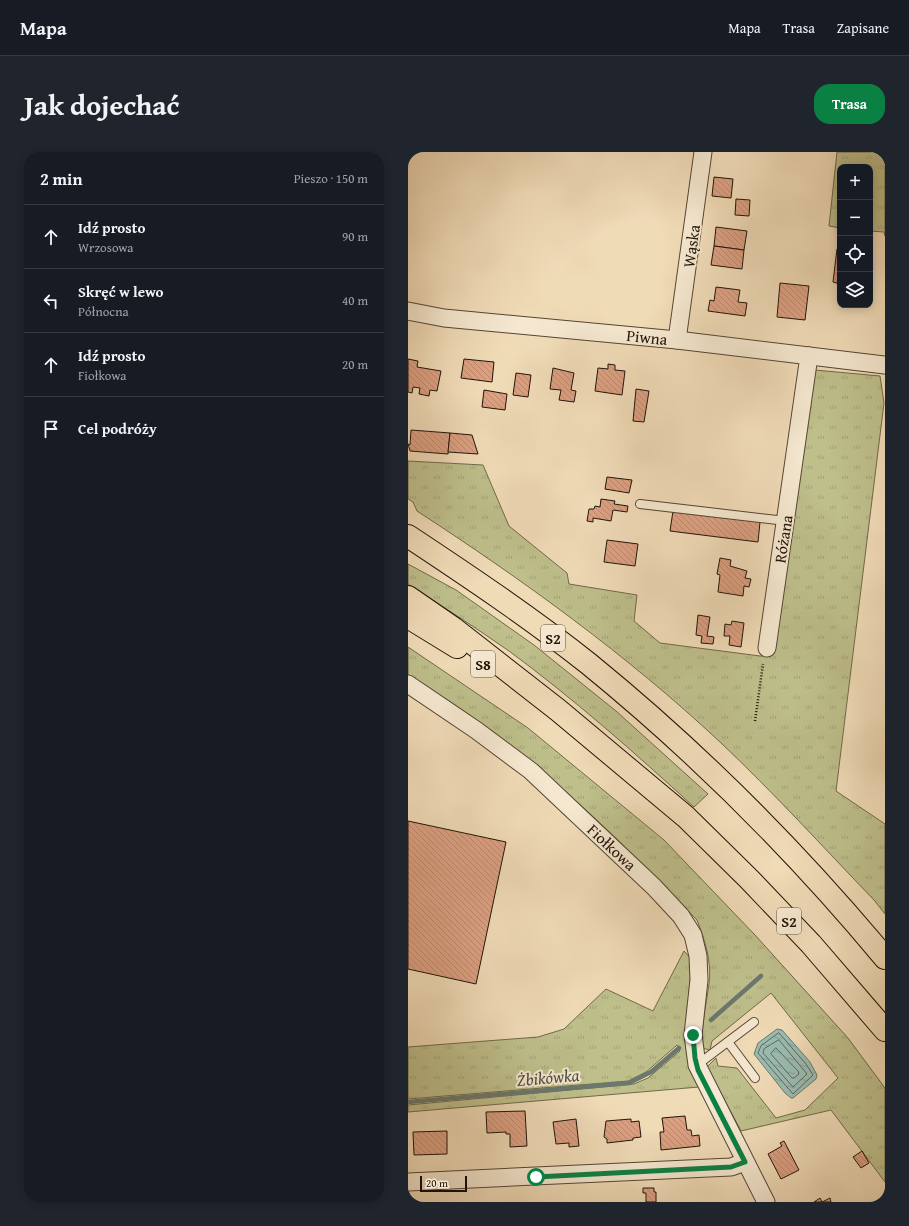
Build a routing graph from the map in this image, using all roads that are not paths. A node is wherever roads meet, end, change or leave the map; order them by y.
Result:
1 (703, 152) edge
2 (408, 311) edge
3 (677, 340) junction
4 (809, 356) junction
5 (885, 365) edge
6 (640, 504) dead end
7 (786, 521) junction
8 (408, 536) edge
9 (408, 597) edge
10 (408, 617) edge
11 (766, 648) road end
12 (408, 684) edge
13 (558, 710) junction
14 (885, 958) edge
15 (754, 1022) dead end
16 (885, 1030) edge
17 (728, 1042) junction
18 (699, 1070) junction
19 (755, 1078) dead end
20 (745, 1162) junction
21 (408, 1182) edge
22 (766, 1202) edge

1 - 3 street, Wąska
2 - 3 street, Piwna
3 - 4 street, Piwna
4 - 5 street, Piwna
4 - 7 street, Różana
6 - 7 lane
7 - 11 street, Różana
8 - 14 highway, S2
9 - 13 highway, S2
10 - 13 highway, S8
12 - 18 street, Fiołkowa
13 - 16 highway, S2
15 - 17 lane
17 - 18 lane
17 - 19 lane
18 - 20 street, Fiołkowa
20 - 21 street
20 - 22 street, Fiołkowa

